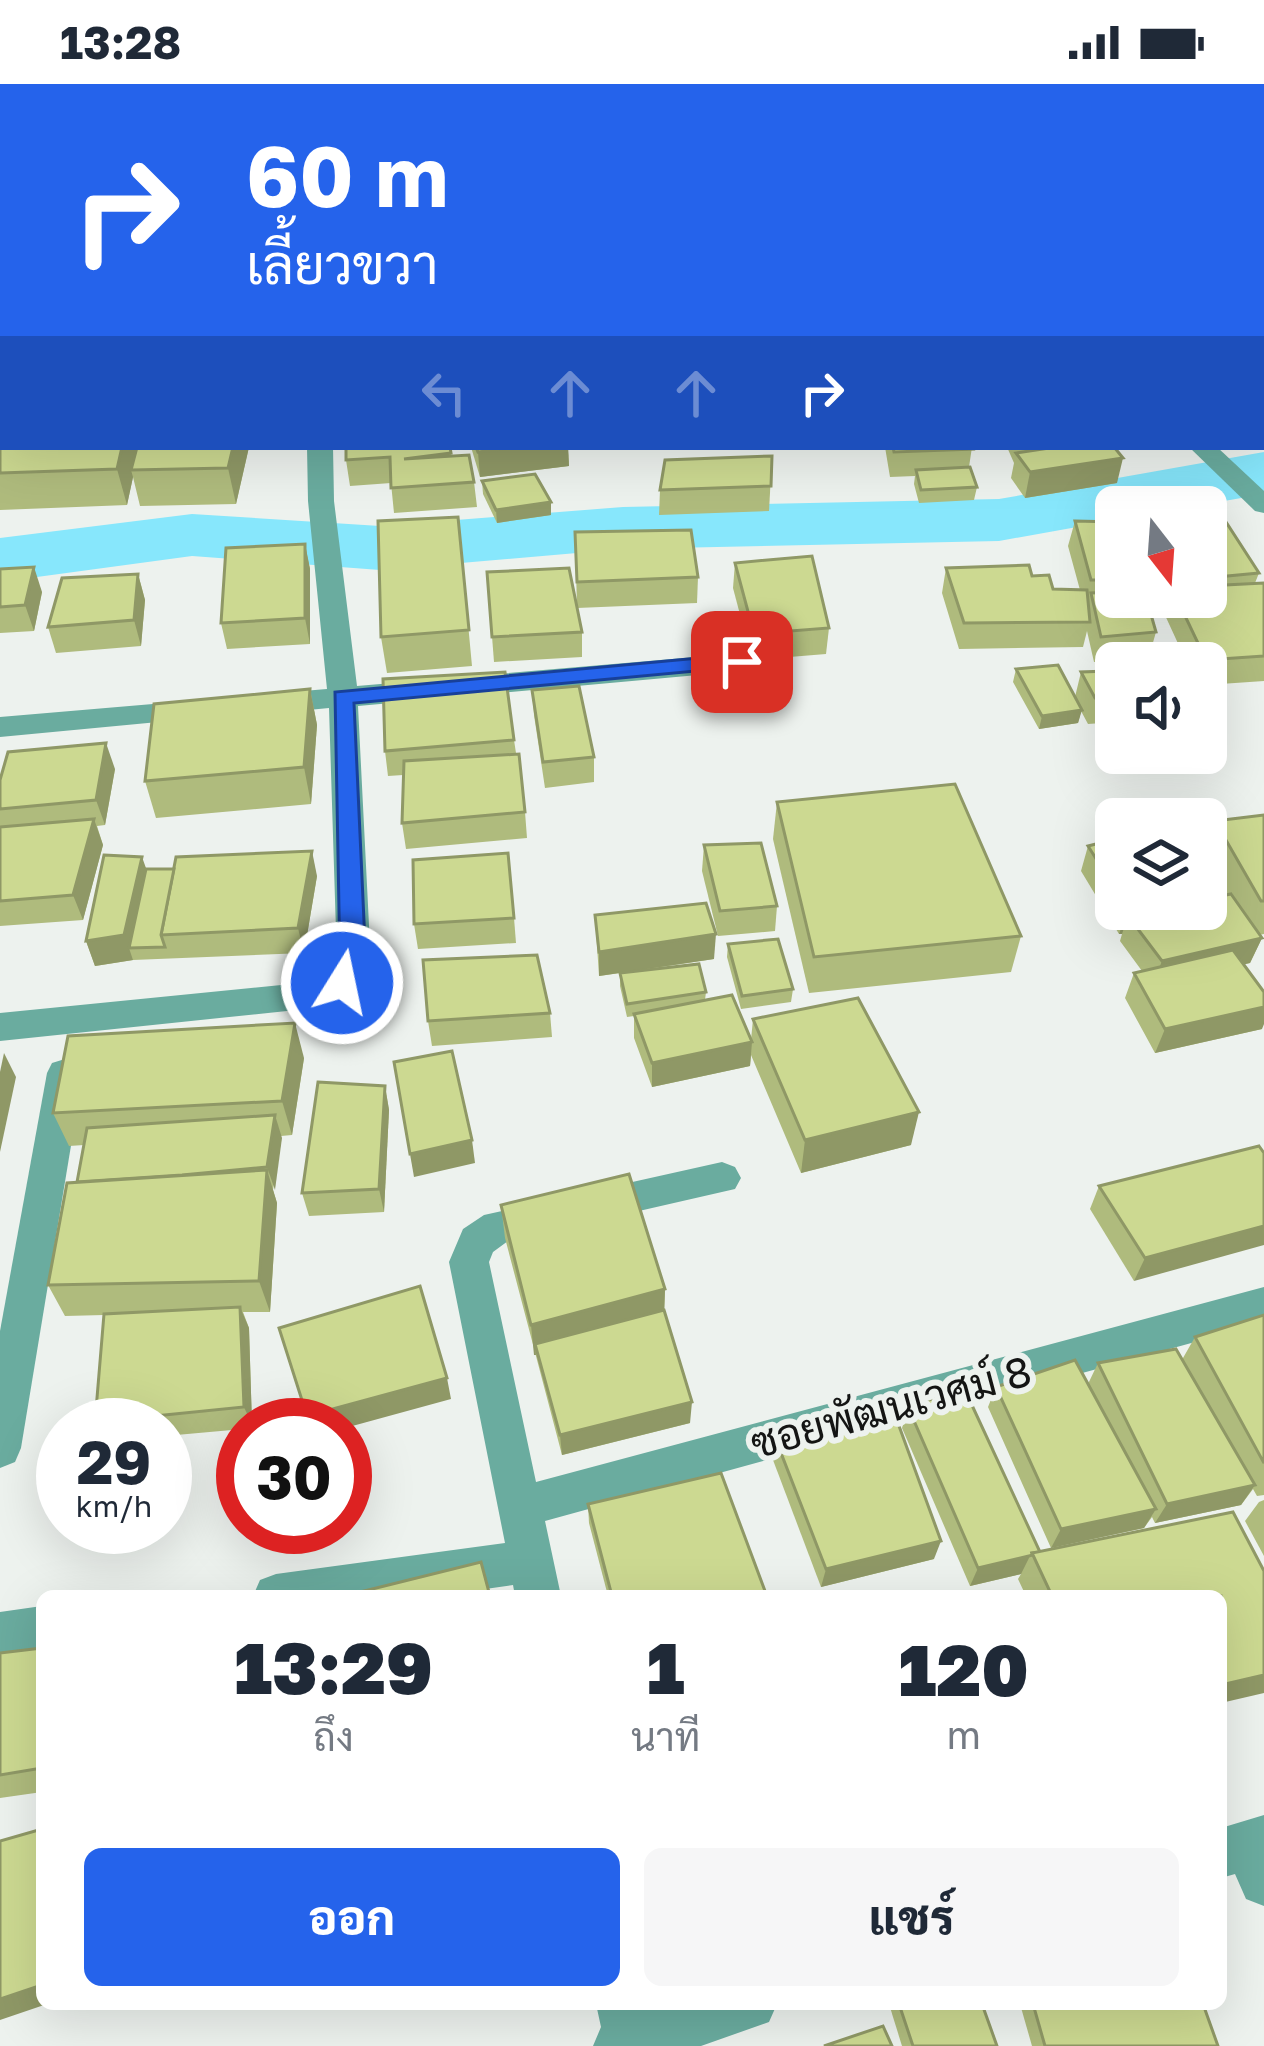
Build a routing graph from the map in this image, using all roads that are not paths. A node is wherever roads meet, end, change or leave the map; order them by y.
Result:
1 (320, 450) edge
2 (1206, 450) edge
3 (1264, 505) edge
4 (742, 662) dead end
5 (343, 697) junction
6 (0, 728) edge
7 (74, 1019) junction
8 (0, 1027) edge
9 (722, 1178) dead end
10 (1264, 1305) edge
11 (0, 1448) edge
12 (518, 1508) junction
13 (534, 1578) edge
14 (363, 1590) edge
15 (36, 1630) edge
16 (0, 1634) edge
17 (727, 2010) edge
18 (626, 2035) edge

1 - 5 street
2 - 3 street
4 - 5 street
5 - 6 street
5 - 7 street
7 - 8 street
7 - 11 street
9 - 12 street
10 - 12 street, ซอยพัฒนเวศม์ 8
12 - 13 street
13 - 14 street
15 - 16 street
17 - 18 street

